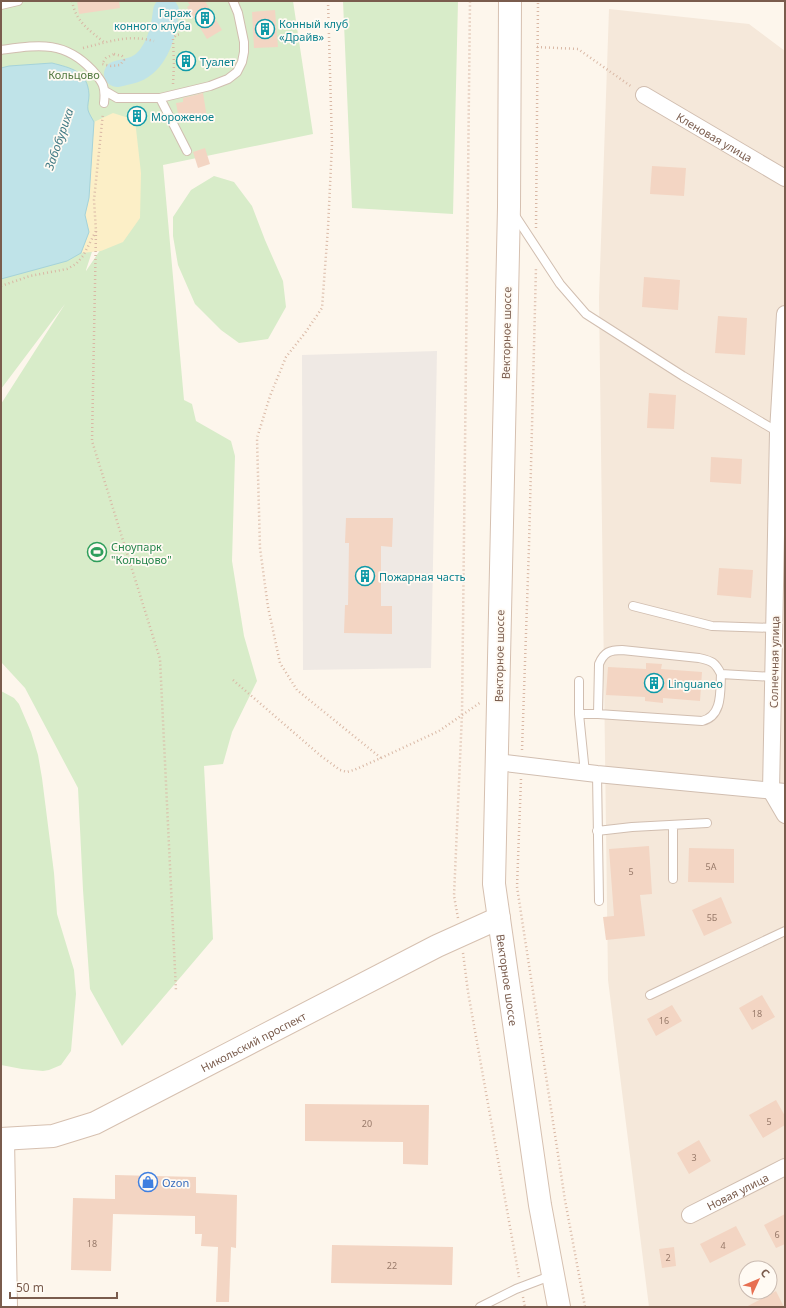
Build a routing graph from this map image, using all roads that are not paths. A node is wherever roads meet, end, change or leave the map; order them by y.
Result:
1 (18, 1) edge
2 (234, 1) edge
3 (510, 1) edge
4 (1, 5) edge
5 (1, 50) edge
6 (106, 91) junction
7 (644, 95) road end
8 (160, 98) junction
9 (104, 103) road end
10 (187, 151) dead end
11 (785, 178) edge
12 (509, 207) junction
13 (785, 314) edge
14 (778, 432) junction
15 (633, 606) dead end
16 (775, 628) junction
17 (721, 674) junction
18 (774, 677) junction
19 (579, 681) dead end
20 (579, 714) junction
21 (598, 714) junction
22 (497, 762) junction
23 (591, 774) junction
24 (778, 791) edge
25 (785, 815) edge
26 (707, 823) dead end
27 (672, 825) junction
28 (598, 832) junction
29 (673, 879) dead end
30 (599, 901) dead end
31 (499, 918) junction
32 (785, 931) edge
33 (650, 995) dead end
34 (2, 1139) edge
35 (785, 1167) edge
36 (690, 1215) dead end
37 (553, 1275) junction
38 (6, 1307) edge
39 (480, 1307) edge
40 (559, 1307) edge

1 - 4 lane
2 - 8 lane
3 - 12 main road, Векторное шоссе
5 - 6 lane
6 - 8 lane
6 - 9 lane
7 - 11 street, Кленовая улица
8 - 10 lane
12 - 14 lane
12 - 22 main road, Векторное шоссе
13 - 14 street, Солнечная улица
14 - 16 street, Солнечная улица
15 - 16 lane
16 - 18 street, Солнечная улица
17 - 18 lane
17 - 21 lane
17 - 21 lane
18 - 24 street, Солнечная улица
19 - 20 lane
20 - 21 lane
20 - 23 lane
22 - 23 street
22 - 31 main road, Векторное шоссе
23 - 24 street
23 - 28 lane
24 - 25 street
26 - 27 lane
27 - 28 lane
27 - 29 lane
28 - 30 lane
31 - 34 main road, Никольский проспект
31 - 37 main road, Векторное шоссе
32 - 33 lane
34 - 38 main road
35 - 36 street, Новая улица
37 - 39 lane
37 - 40 main road, Векторное шоссе

